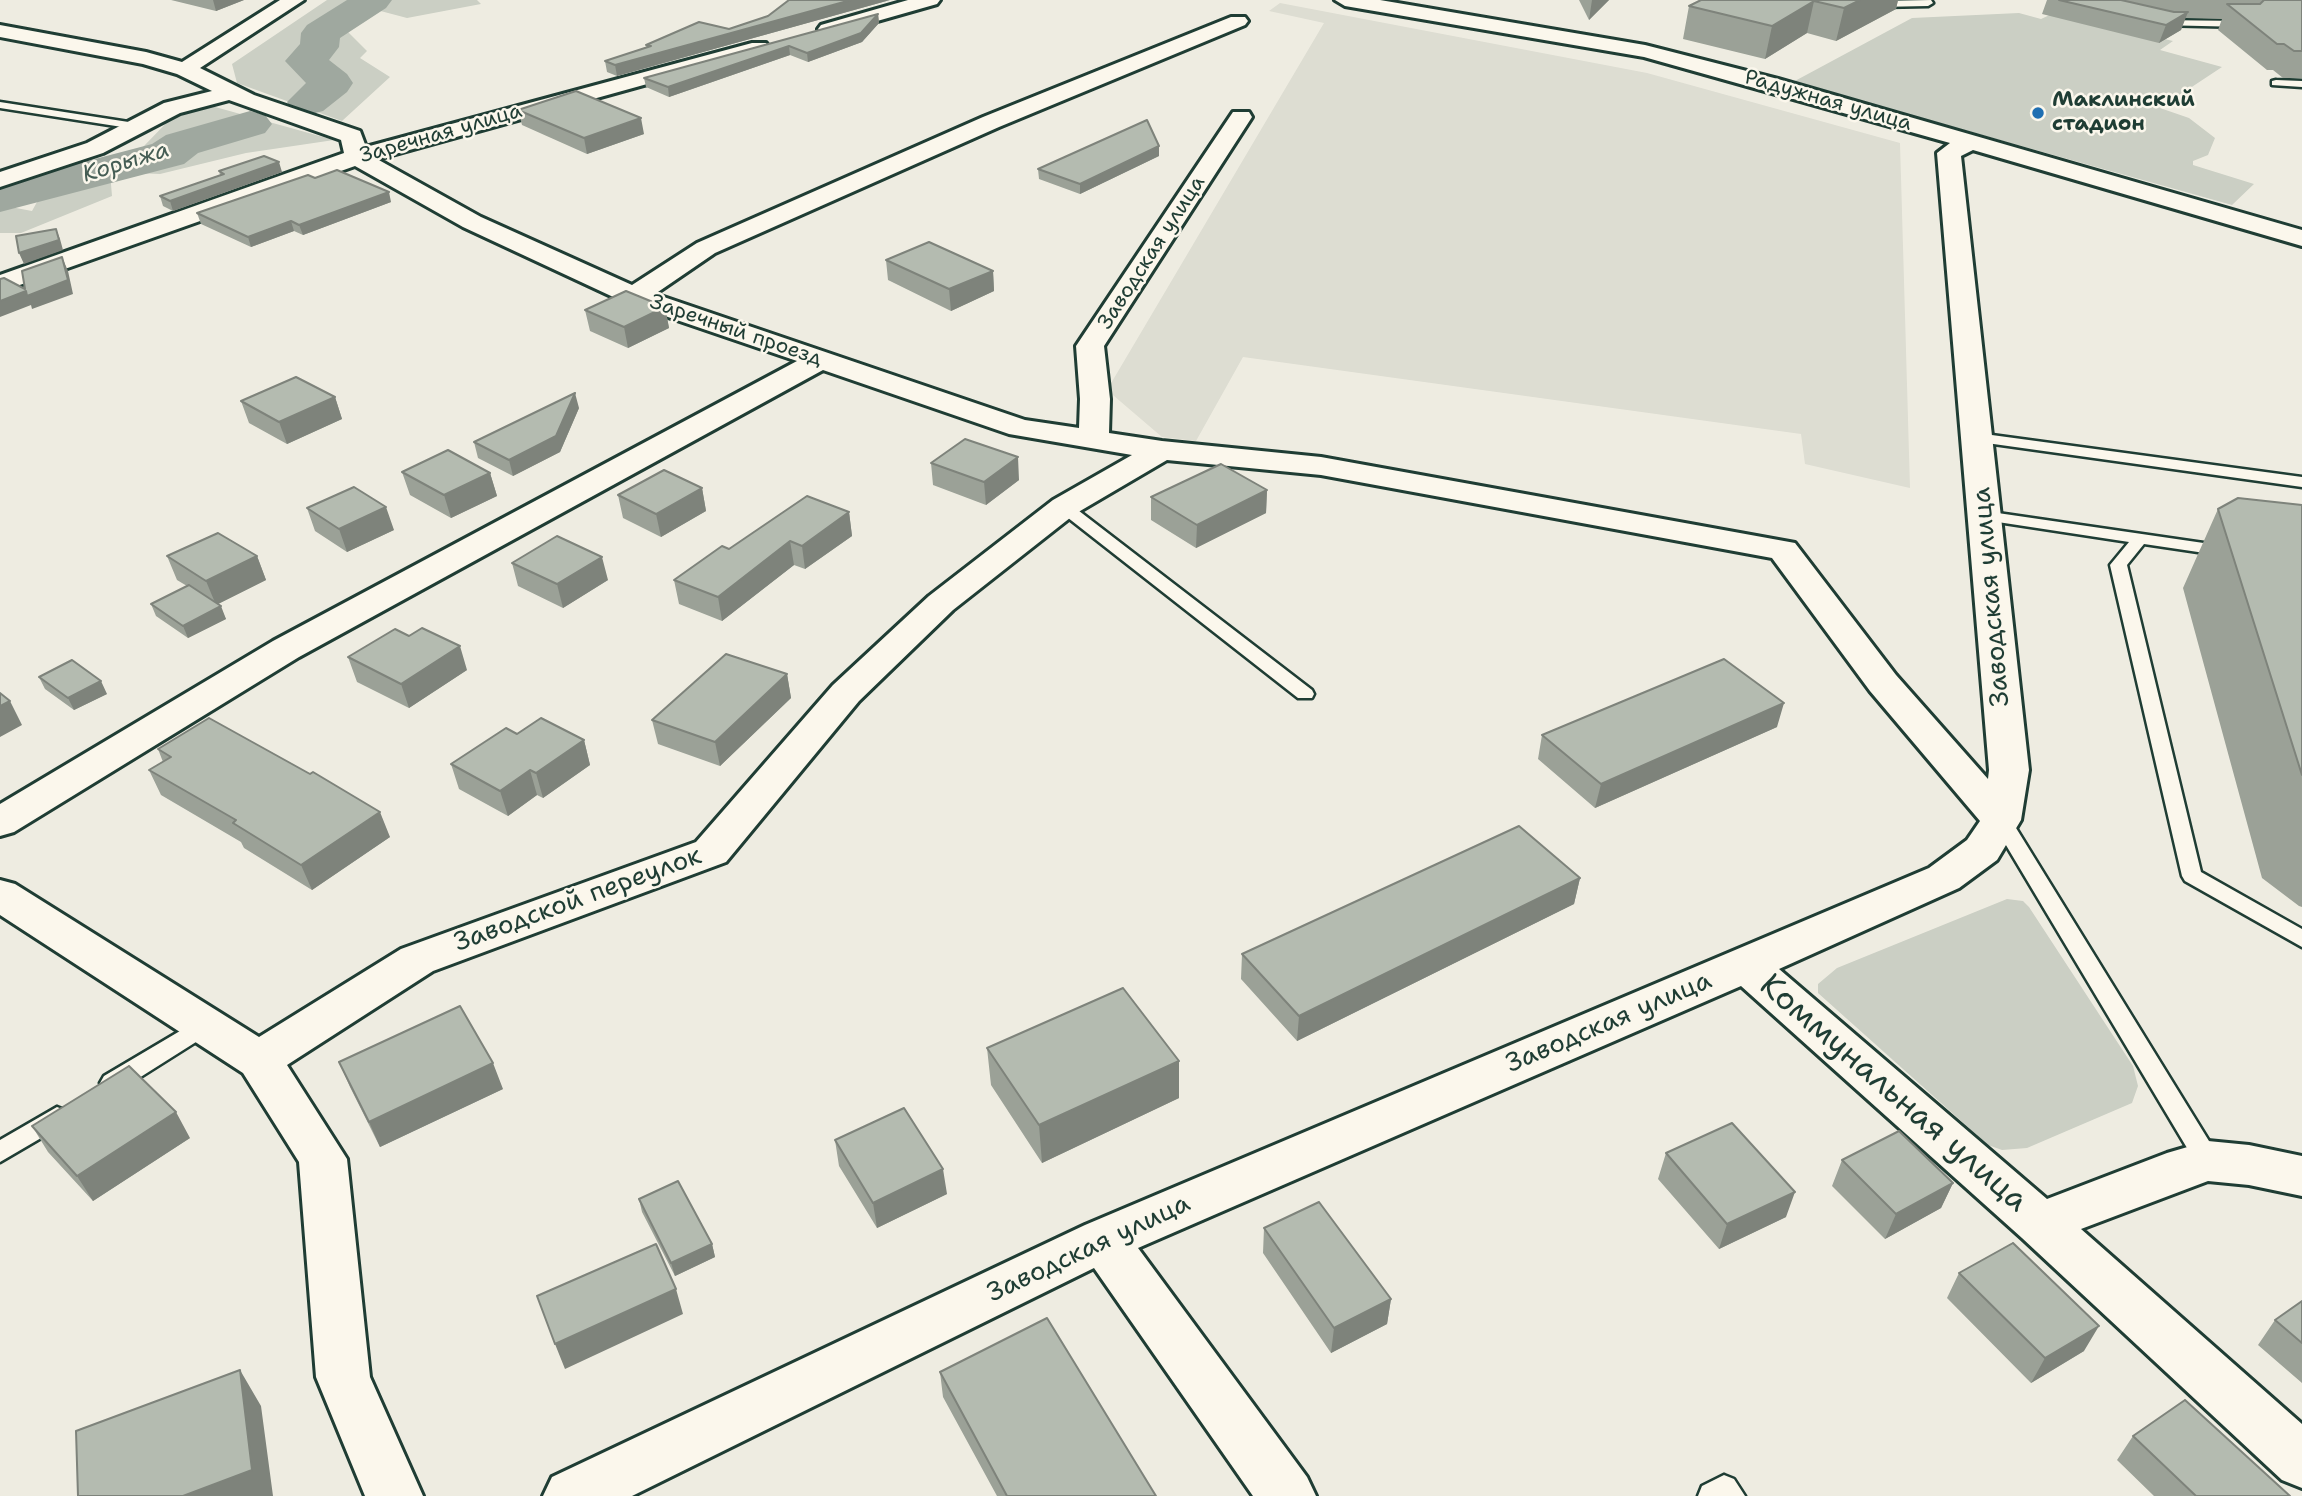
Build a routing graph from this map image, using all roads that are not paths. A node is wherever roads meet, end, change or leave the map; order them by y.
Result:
1 (294, 0) edge
2 (930, 0) edge
3 (1345, 0) edge
4 (1440, 0) edge
5 (1925, 0) edge
6 (1878, 4) dead end
7 (1419, 14) junction
8 (2144, 19) edge
9 (1238, 21) dead end
10 (2249, 24) edge
11 (0, 30) edge
12 (803, 36) edge
13 (777, 43) edge
14 (185, 69) junction
15 (2276, 83) dead end
16 (2302, 84) edge
17 (231, 93) junction
18 (0, 105) edge
19 (1241, 117) dead end
20 (135, 126) junction
21 (1970, 143) junction
22 (357, 158) junction
23 (0, 180) edge
24 (2302, 238) edge
25 (0, 284) edge
26 (634, 296) junction
27 (821, 360) junction
28 (1977, 438) junction
29 (1094, 439) junction
30 (1161, 450) junction
31 (2302, 482) edge
32 (1064, 507) junction
33 (1984, 516) junction
34 (2140, 539) junction
35 (2248, 555) edge
36 (1305, 694) dead end
37 (2001, 820) junction
38 (0, 822) edge
39 (0, 895) edge
40 (2302, 939) edge
41 (1746, 965) junction
42 (207, 1024) junction
43 (260, 1060) junction
44 (0, 1152) edge
45 (2208, 1161) junction
46 (2302, 1175) edge
47 (2040, 1223) junction
48 (1103, 1240) junction
49 (2302, 1461) edge
50 (394, 1496) edge
51 (572, 1496) edge
52 (1287, 1496) edge
53 (1712, 1496) edge
54 (1731, 1496) edge

1 - 14 street
2 - 12 street
3 - 7 street, Радужная улица
4 - 7 street
5 - 6 lane
7 - 21 street, Радужная улица
8 - 10 lane
9 - 26 street
11 - 14 street
13 - 22 street, Заречная улица
14 - 17 street
15 - 16 lane
17 - 20 street
17 - 22 street
18 - 20 lane
19 - 29 street, Заводская улица
20 - 23 street
21 - 24 street, Радужная улица
21 - 28 street, Заводская улица
22 - 25 street, Заречная улица
22 - 26 street, Заречный проезд
26 - 27 street, Заречный проезд
27 - 29 street, Заречный проезд
27 - 38 street
28 - 31 lane
28 - 33 street, Заводская улица
29 - 30 street, Заречный проезд
30 - 32 street, Заводской переулок
30 - 37 street, Заречный проезд
32 - 36 lane
32 - 43 street, Заводской переулок
33 - 34 lane
33 - 37 street, Заводская улица
34 - 35 lane
34 - 40 lane
37 - 41 street, Заводская улица
37 - 45 lane
39 - 42 street
41 - 47 street, Коммунальная улица
41 - 48 street, Заводская улица
42 - 43 street
42 - 44 lane
43 - 50 street
45 - 46 street, Коммунальная улица
45 - 47 street, Коммунальная улица
47 - 49 street, Коммунальная улица
48 - 51 street, Заводская улица
48 - 52 street
53 - 54 lane

